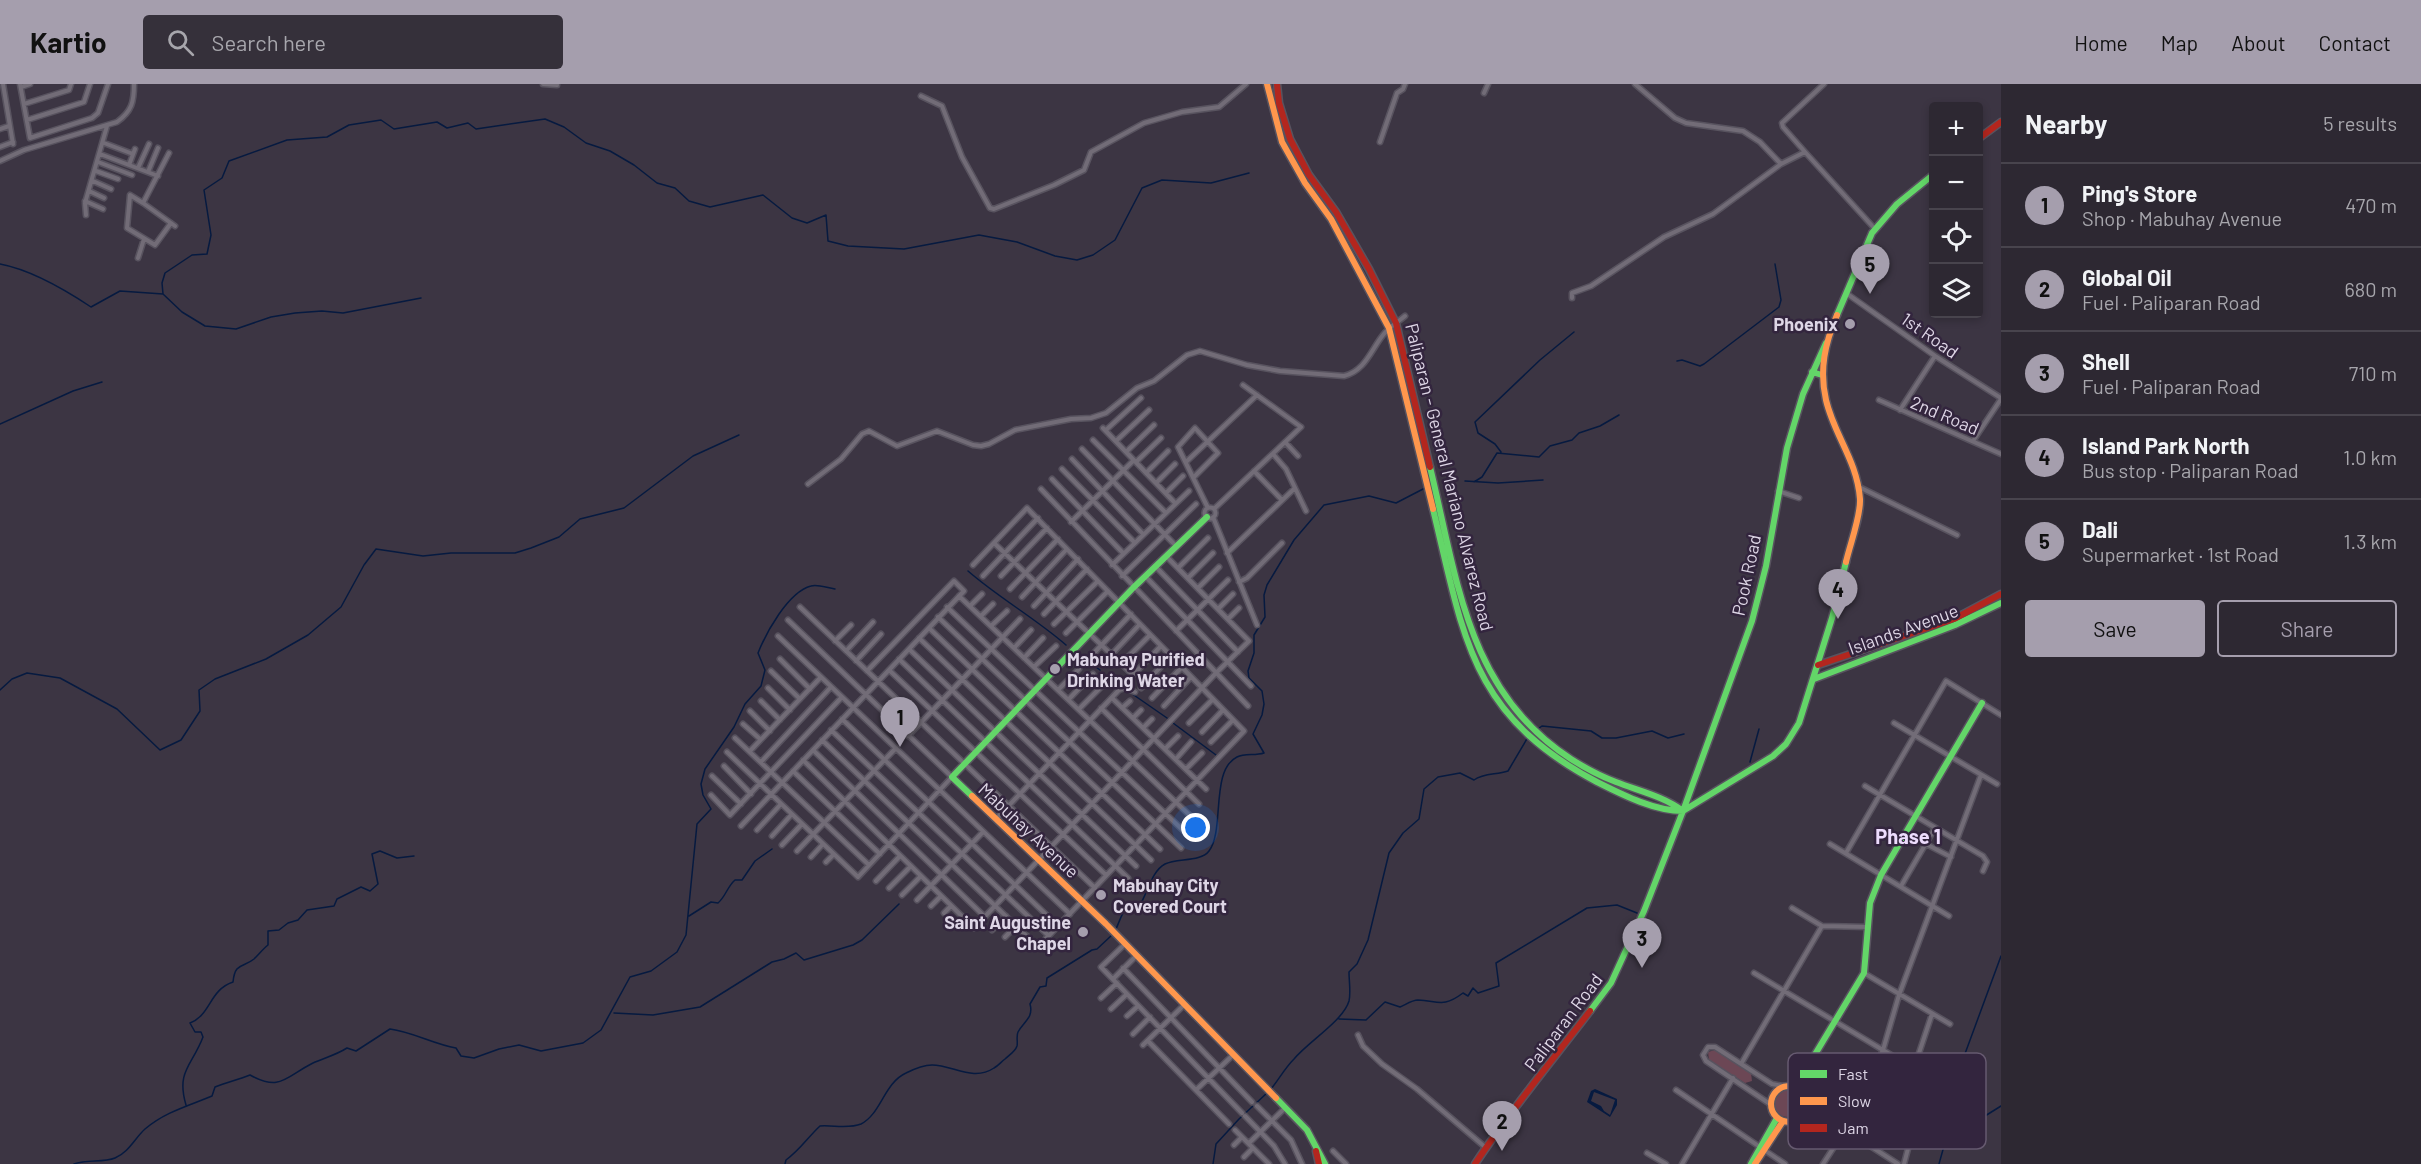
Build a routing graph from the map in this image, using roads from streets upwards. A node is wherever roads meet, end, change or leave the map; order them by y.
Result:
1 (3, 84) edge
2 (30, 84) edge
3 (71, 84) edge
4 (90, 84) edge
5 (108, 84) edge
6 (134, 84) edge
7 (543, 84) edge
8 (557, 84) edge
9 (1246, 84) edge
10 (1268, 84) edge
11 (1278, 84) edge
12 (1405, 84) edge
13 (1488, 84) edge
14 (1635, 84) edge
15 (1824, 84) edge
16 (21, 86) edge
17 (2, 91) edge
18 (1484, 93) dead end
19 (921, 96) dead end
20 (24, 104) junction
21 (6, 108) junction
22 (0, 111) edge
23 (27, 120) junction
24 (2001, 122) edge
25 (9, 126) junction
26 (107, 126) junction
27 (0, 129) edge
28 (1983, 135) edge
29 (1380, 142) dead end
30 (104, 143) junction
31 (149, 144) dead end
32 (0, 147) edge
33 (158, 148) dead end
34 (1805, 152) junction
35 (169, 153) dead end
36 (100, 154) junction
37 (0, 161) edge
38 (98, 162) junction
39 (129, 165) junction
40 (1781, 165) junction
41 (138, 168) junction
42 (96, 171) junction
43 (148, 172) junction
44 (132, 175) dead end
45 (158, 176) junction
46 (1929, 178) edge
47 (118, 179) dead end
48 (93, 181) junction
49 (111, 189) dead end
50 (89, 191) junction
51 (104, 198) dead end
52 (86, 201) junction
53 (143, 203) junction
54 (103, 209) dead end
55 (86, 215) dead end
56 (171, 223) junction
57 (175, 226) dead end
58 (1875, 229) junction
59 (144, 238) junction
60 (138, 258) dead end
61 (1846, 293) junction
62 (1572, 298) dead end
63 (1405, 316) dead end
64 (1396, 323) junction
65 (1389, 328) junction
66 (1826, 342) junction
67 (1935, 356) junction
68 (1812, 372) junction
69 (1822, 375) junction
70 (1243, 385) dead end
71 (1257, 395) junction
72 (1141, 398) dead end
73 (2001, 398) edge
74 (1880, 400) dead end
75 (1149, 410) dead end
76 (1899, 410) junction
77 (1154, 425) dead end
78 (1161, 438) dead end
79 (1093, 440) dead end
80 (1116, 441) junction
81 (1208, 441) junction
82 (1973, 441) junction
83 (1285, 442) junction
84 (1082, 449) dead end
85 (1168, 451) dead end
86 (1126, 452) junction
87 (1273, 454) junction
88 (2001, 454) edge
89 (1298, 456) dead end
90 (1072, 459) dead end
91 (1135, 461) junction
92 (1186, 462) junction
93 (1175, 464) dead end
94 (1062, 469) dead end
95 (1123, 471) junction
96 (1254, 471) junction
97 (1146, 473) junction
98 (1183, 476) dead end
99 (1194, 477) junction
100 (1052, 479) dead end
101 (1113, 481) junction
102 (1156, 483) junction
103 (808, 484) dead end
104 (1295, 488) junction
105 (1859, 488) junction
106 (1041, 489) dead end
107 (1189, 490) dead end
108 (1778, 490) junction
109 (1102, 491) junction
110 (1166, 493) junction
111 (1799, 498) dead end
112 (1282, 500) junction
113 (1092, 501) junction
114 (1175, 503) junction
115 (1196, 504) dead end
116 (1208, 508) junction
117 (1214, 509) junction
118 (1082, 511) junction
119 (1306, 511) dead end
120 (1165, 512) junction
121 (1210, 517) junction
122 (1038, 518) junction
123 (1071, 522) junction
124 (1154, 523) junction
125 (1047, 528) junction
126 (1143, 534) junction
127 (1165, 534) junction
128 (1957, 535) dead end
129 (1208, 538) dead end
130 (1058, 539) junction
131 (994, 543) junction
132 (1135, 543) junction
133 (1282, 543) dead end
134 (1176, 546) junction
135 (1067, 549) junction
136 (1005, 553) junction
137 (1123, 553) junction
138 (1213, 553) dead end
139 (1227, 553) junction
140 (1166, 556) junction
141 (1077, 560) junction
142 (1015, 563) junction
143 (973, 565) dead end
144 (1112, 565) junction
145 (1155, 566) junction
146 (1219, 567) dead end
147 (1178, 568) junction
148 (1087, 569) junction
149 (1025, 573) junction
150 (983, 576) dead end
151 (1001, 576) dead end
152 (1122, 576) junction
153 (1145, 576) junction
154 (1188, 578) junction
155 (1228, 580) dead end
156 (1098, 581) junction
157 (1239, 582) junction
158 (1035, 583) junction
159 (1133, 588) junction
160 (1198, 588) junction
161 (1010, 589) dead end
162 (1108, 591) junction
163 (1046, 593) junction
164 (982, 594) dead end
165 (1233, 594) dead end
166 (2001, 594) edge
167 (959, 596) junction
168 (1022, 597) dead end
169 (1208, 599) junction
170 (1056, 603) junction
171 (1119, 603) junction
172 (2001, 603) edge
173 (993, 604) dead end
174 (970, 606) junction
175 (1034, 606) dead end
176 (800, 607) dead end
177 (947, 607) junction
178 (1239, 608) dead end
179 (1218, 609) junction
180 (1197, 610) junction
181 (1007, 611) dead end
182 (1066, 612) junction
183 (1131, 614) junction
184 (1044, 615) dead end
185 (981, 616) junction
186 (938, 617) junction
187 (1020, 619) dead end
188 (1228, 619) junction
189 (788, 620) dead end
190 (1187, 620) junction
191 (873, 622) dead end
192 (1077, 623) junction
193 (1054, 624) dead end
194 (1140, 624) junction
195 (851, 625) dead end
196 (991, 626) junction
197 (1257, 626) dead end
198 (929, 628) junction
199 (1031, 630) dead end
200 (1176, 631) junction
201 (1066, 633) dead end
202 (881, 634) dead end
203 (1089, 634) junction
204 (1150, 634) junction
205 (778, 636) dead end
206 (1002, 637) junction
207 (919, 638) junction
208 (1043, 638) dead end
209 (835, 641) junction
210 (1101, 645) junction
211 (1056, 646) dead end
212 (1161, 646) junction
213 (990, 648) junction
214 (1014, 648) junction
215 (909, 649) junction
216 (846, 651) junction
217 (1238, 652) junction
218 (1093, 654) dead end
219 (1111, 655) junction
220 (1172, 656) junction
221 (1024, 658) junction
222 (780, 659) dead end
223 (899, 659) junction
224 (981, 660) junction
225 (856, 661) junction
226 (1228, 662) junction
227 (1121, 664) junction
228 (1818, 665) junction
229 (1034, 667) junction
230 (1182, 667) junction
231 (972, 669) junction
232 (1079, 669) dead end
233 (889, 670) junction
234 (771, 671) dead end
235 (867, 671) junction
236 (1216, 673) junction
237 (1093, 674) dead end
238 (821, 677) junction
239 (1191, 677) junction
240 (962, 679) junction
241 (1046, 679) junction
242 (1814, 679) junction
243 (878, 681) junction
244 (1105, 683) dead end
245 (1251, 686) dead end
246 (831, 687) junction
247 (768, 688) dead end
248 (1142, 688) dead end
249 (1202, 688) junction
250 (810, 689) junction
251 (952, 690) junction
252 (1058, 690) junction
253 (1035, 691) junction
254 (1135, 692) dead end
255 (865, 695) junction
256 (842, 697) junction
257 (1112, 698) junction
258 (1152, 698) dead end
259 (800, 699) junction
260 (1068, 699) junction
261 (1213, 699) junction
262 (941, 700) junction
263 (761, 701) dead end
264 (1025, 701) junction
265 (1130, 701) dead end
266 (1982, 703) junction
267 (1164, 706) dead end
268 (1248, 706) dead end
269 (853, 708) junction
270 (1101, 708) junction
271 (1122, 708) junction
272 (790, 710) junction
273 (1016, 710) junction
274 (1079, 710) junction
275 (1141, 710) dead end
276 (1223, 710) junction
277 (750, 711) dead end
278 (931, 711) junction
279 (2001, 715) edge
280 (1133, 718) junction
281 (842, 719) junction
282 (1152, 719) dead end
283 (780, 720) junction
284 (1090, 720) junction
285 (1233, 720) junction
286 (1005, 721) junction
287 (921, 722) junction
288 (1189, 723) dead end
289 (1893, 723) dead end
290 (743, 724) dead end
291 (1143, 728) junction
292 (831, 730) junction
293 (770, 731) junction
294 (1080, 731) junction
295 (995, 732) junction
296 (1202, 732) dead end
297 (908, 736) junction
298 (1178, 736) dead end
299 (1913, 736) junction
300 (735, 738) dead end
301 (1154, 739) junction
302 (760, 740) junction
303 (822, 740) junction
304 (985, 742) junction
305 (1069, 742) junction
306 (1191, 742) dead end
307 (1211, 742) dead end
308 (896, 748) junction
309 (1165, 749) junction
310 (813, 750) junction
311 (1144, 750) junction
312 (750, 751) junction
313 (727, 752) dead end
314 (975, 752) junction
315 (1060, 752) junction
316 (1202, 753) dead end
317 (1950, 758) junction
318 (1176, 759) junction
319 (803, 760) junction
320 (885, 760) junction
321 (1133, 761) junction
322 (760, 762) junction
323 (1049, 763) junction
324 (964, 764) junction
325 (724, 766) dead end
326 (1186, 769) junction
327 (875, 770) junction
328 (793, 771) junction
329 (771, 772) junction
330 (1122, 772) junction
331 (1040, 773) junction
332 (1981, 775) junction
333 (711, 776) dead end
334 (952, 777) junction
335 (1197, 779) junction
336 (865, 780) junction
337 (1609, 780) junction
338 (783, 782) junction
339 (761, 783) junction
340 (1112, 783) junction
341 (1029, 784) junction
342 (1997, 784) dead end
343 (1865, 786) dead end
344 (1607, 787) junction
345 (1206, 789) dead end
346 (855, 790) junction
347 (939, 790) junction
348 (1187, 790) junction
349 (1103, 793) junction
350 (751, 794) junction
351 (771, 794) junction
352 (1020, 794) junction
353 (1879, 794) junction
354 (711, 795) dead end
355 (845, 801) junction
356 (1176, 801) junction
357 (928, 802) junction
358 (1093, 803) junction
359 (741, 804) junction
360 (782, 804) junction
361 (1199, 804) dead end
362 (1008, 806) junction
363 (1683, 811) junction
364 (835, 812) junction
365 (918, 812) junction
366 (1165, 813) junction
367 (792, 814) junction
368 (1082, 814) junction
369 (1916, 816) junction
370 (995, 819) junction
371 (825, 822) junction
372 (908, 823) junction
373 (802, 824) junction
374 (1073, 824) junction
375 (1155, 824) junction
376 (741, 826) dead end
377 (1202, 826) dead end
378 (1935, 828) junction
379 (757, 830) dead end
380 (984, 832) junction
381 (900, 833) junction
382 (813, 834) junction
383 (1146, 834) junction
384 (1062, 835) junction
385 (1188, 835) dead end
386 (772, 836) dead end
387 (1957, 841) junction
388 (782, 844) dead end
389 (823, 844) junction
390 (888, 844) junction
391 (972, 844) junction
392 (1136, 844) junction
393 (1830, 844) dead end
394 (1926, 844) junction
395 (1051, 846) junction
396 (1181, 848) dead end
397 (1160, 849) dead end
398 (797, 851) dead end
399 (1846, 853) junction
400 (834, 854) junction
401 (880, 854) junction
402 (963, 854) junction
403 (1126, 855) junction
404 (900, 856) junction
405 (811, 857) dead end
406 (1952, 857) junction
407 (1038, 860) junction
408 (1151, 860) dead end
409 (826, 862) dead end
410 (869, 865) junction
411 (952, 865) junction
412 (910, 866) junction
413 (1115, 866) junction
414 (1136, 866) dead end
415 (1983, 871) dead end
416 (1026, 873) junction
417 (942, 875) junction
418 (1881, 875) junction
419 (921, 876) junction
420 (1106, 876) junction
421 (1128, 878) dead end
422 (876, 881) dead end
423 (1015, 885) junction
424 (931, 886) junction
425 (1901, 886) junction
426 (889, 888) dead end
427 (1095, 888) junction
428 (902, 895) dead end
429 (1005, 895) junction
430 (941, 896) junction
431 (917, 900) dead end
432 (1082, 901) junction
433 (996, 905) junction
434 (931, 906) dead end
435 (951, 906) junction
436 (1933, 907) junction
437 (1792, 908) dead end
438 (944, 913) dead end
439 (1070, 914) junction
440 (1006, 916) junction
441 (1949, 916) dead end
442 (985, 917) junction
443 (1016, 926) junction
444 (1058, 926) junction
445 (1822, 926) junction
446 (1868, 927) junction
447 (992, 930) dead end
448 (1027, 936) junction
449 (1048, 936) junction
450 (1005, 937) dead end
451 (1020, 943) dead end
452 (1125, 944) junction
453 (1136, 956) junction
454 (1123, 968) junction
455 (1754, 973) dead end
456 (1864, 973) junction
457 (1115, 981) junction
458 (1785, 992) junction
459 (1127, 994) junction
460 (1899, 995) junction
461 (1101, 998) dead end
462 (1184, 1005) junction
463 (1138, 1006) junction
464 (1111, 1009) dead end
465 (1932, 1014) junction
466 (1127, 1016) dead end
467 (1150, 1017) junction
468 (1171, 1018) junction
469 (1835, 1022) junction
470 (1950, 1024) dead end
471 (1160, 1029) junction
472 (1133, 1034) dead end
473 (1358, 1035) dead end
474 (1148, 1041) junction
475 (1143, 1045) dead end
476 (1882, 1050) junction
477 (1816, 1053) edge
478 (1881, 1053) edge
479 (1887, 1053) edge
480 (1918, 1053) edge
481 (1233, 1055) junction
482 (1742, 1064) junction
483 (1220, 1068) junction
484 (1209, 1078) junction
485 (1733, 1078) junction
486 (1788, 1085) edge
487 (1783, 1086) junction
488 (1196, 1090) junction
489 (1676, 1090) dead end
490 (1252, 1102) dead end
491 (1770, 1104) junction
492 (1257, 1106) dead end
493 (1285, 1108) junction
494 (1712, 1114) junction
495 (1780, 1120) junction
496 (1788, 1120) edge
497 (1272, 1121) junction
498 (1229, 1124) dead end
499 (1235, 1130) dead end
500 (1260, 1132) junction
501 (1242, 1136) junction
502 (1249, 1143) junction
503 (1234, 1145) dead end
504 (1315, 1146) junction
505 (1485, 1147) junction
506 (1253, 1148) junction
507 (1762, 1149) junction
508 (1832, 1149) edge
509 (1875, 1149) edge
510 (1908, 1149) edge
511 (1333, 1151) dead end
512 (1647, 1153) dead end
513 (1244, 1157) dead end
514 (1264, 1159) junction
515 (1259, 1164) edge
516 (1269, 1164) edge
517 (1285, 1164) edge
518 (1302, 1164) edge
519 (1319, 1164) edge
520 (1325, 1164) edge
521 (1346, 1164) edge
522 (1475, 1164) edge
523 (1666, 1164) edge
524 (1682, 1164) edge
525 (1753, 1164) edge
526 (1785, 1164) edge
527 (1823, 1164) edge
528 (1898, 1164) edge
529 (1904, 1164) edge

1 - 17 street
2 - 16 street
3 - 20 street
4 - 23 street
5 - 23 street
6 - 26 street
7 - 8 street
9 - 19 street
10 - 65 street, Paliparan - General Mariano Alvarez Road
11 - 64 street, Paliparan - General Mariano Alvarez Road
12 - 29 street
13 - 18 street
14 - 40 street
15 - 34 street
16 - 20 street
17 - 21 street
20 - 23 street
21 - 22 street
21 - 25 street
24 - 28 street
25 - 27 street
25 - 32 street
26 - 30 street
26 - 37 street
30 - 36 street
30 - 39 street
31 - 41 street
33 - 43 street
34 - 40 street
34 - 58 street
35 - 45 street
36 - 38 street
36 - 39 street
38 - 42 street
38 - 44 street
39 - 41 street
40 - 62 street
41 - 43 street
42 - 47 street
42 - 48 street
43 - 45 street
45 - 53 street
46 - 58 street
48 - 49 street
48 - 50 street
50 - 51 street
50 - 52 street
52 - 54 street
52 - 55 street
53 - 56 street
53 - 59 street
56 - 57 street
56 - 59 street
58 - 61 street
59 - 60 street
61 - 66 street
61 - 67 street, 1st Road
63 - 64 street
64 - 65 street
64 - 337 street, Paliparan - General Mariano Alvarez Road
65 - 103 street
65 - 344 street, Paliparan - General Mariano Alvarez Road
66 - 68 street, Pook Road
66 - 69 street
67 - 73 street, 1st Road
67 - 76 street
68 - 69 street
68 - 108 street, Pook Road
69 - 105 street
70 - 71 street
71 - 81 street
71 - 83 street
72 - 80 street
73 - 82 street
74 - 76 street, 2nd Road
75 - 80 street
76 - 82 street, 2nd Road
77 - 86 street
78 - 91 street
79 - 95 street
80 - 86 street
81 - 92 street
81 - 92 street
81 - 99 street
82 - 88 street, 2nd Road
83 - 87 street
83 - 89 street
84 - 101 street
85 - 97 street
86 - 91 street
87 - 96 street
87 - 104 street
90 - 109 street
91 - 95 street
91 - 97 street
92 - 99 street
93 - 102 street
94 - 113 street
95 - 101 street
95 - 120 street
96 - 112 street
96 - 117 street
97 - 102 street
98 - 110 street
99 - 116 street
100 - 118 street
101 - 109 street
101 - 124 street
102 - 110 street
104 - 112 street
104 - 119 street
105 - 128 street
105 - 228 street
106 - 123 street
107 - 114 street
108 - 111 street
108 - 363 street, Pook Road
109 - 113 street
109 - 126 street
110 - 114 street
112 - 139 street
113 - 118 street
113 - 132 street
114 - 120 street
115 - 127 street
116 - 117 street
116 - 121 street
117 - 121 street
118 - 123 street
118 - 137 street
120 - 124 street
121 - 134 street
121 - 139 street
122 - 125 street
122 - 131 street
122 - 136 street
123 - 144 street
124 - 126 street
124 - 127 street
125 - 130 street
125 - 142 street
126 - 132 street
127 - 134 street
127 - 152 street
129 - 147 street
130 - 135 street
130 - 149 street
131 - 136 street
131 - 143 street
132 - 137 street
133 - 157 street
134 - 140 street
135 - 141 street
135 - 158 street
136 - 142 street
136 - 150 street
137 - 144 street
138 - 154 street
139 - 157 street
140 - 145 street
140 - 147 street
141 - 148 street
141 - 163 street
142 - 149 street
142 - 151 street
144 - 152 street
145 - 153 street
145 - 180 street
146 - 160 street
147 - 154 street
148 - 156 street
148 - 170 street
149 - 158 street
149 - 161 street
152 - 159 street
153 - 159 street
153 - 190 street
154 - 160 street
155 - 169 street
156 - 162 street
156 - 182 street
157 - 197 street
158 - 163 street
158 - 168 street
159 - 171 street
159 - 200 street
160 - 169 street
162 - 171 street
162 - 192 street
163 - 170 street
163 - 175 street
164 - 174 street
165 - 179 street
166 - 228 street, Islands Avenue
167 - 174 street
167 - 177 street
167 - 235 street
169 - 179 street
169 - 180 street
170 - 182 street
170 - 184 street
171 - 183 street
171 - 203 street
172 - 242 street, Islands Avenue
173 - 185 street
174 - 185 street
176 - 209 street
177 - 186 street
177 - 213 street
178 - 188 street
179 - 188 street
180 - 190 street
180 - 217 street
181 - 196 street
182 - 192 street
182 - 193 street
183 - 194 street
183 - 210 street
185 - 196 street
186 - 198 street
186 - 224 street
187 - 206 street
188 - 217 street
189 - 255 street, Mabuhay Avenue
190 - 200 street
190 - 226 street
191 - 216 street
192 - 201 street
192 - 203 street
194 - 204 street
194 - 219 street
195 - 209 street
196 - 206 street
198 - 207 street
198 - 231 street
199 - 214 street
200 - 236 street
202 - 225 street
203 - 210 street
203 - 241 street
204 - 212 street
204 - 227 street
205 - 238 street
206 - 213 street
206 - 214 street
207 - 215 street
207 - 240 street
208 - 221 street
209 - 216 street
210 - 218 street
210 - 219 street
211 - 229 street
212 - 220 street
212 - 227 street
213 - 224 street
213 - 253 street
214 - 221 street
215 - 223 street
215 - 251 street
216 - 225 street
217 - 226 street
219 - 227 street
220 - 230 street
220 - 248 street
221 - 229 street
222 - 250 street
223 - 233 street
223 - 262 street
224 - 231 street
224 - 264 street
225 - 235 street
226 - 236 street
226 - 245 street
228 - 242 street
229 - 241 street
230 - 239 street
230 - 258 street
231 - 240 street
231 - 273 street
232 - 252 street
233 - 243 street
233 - 278 street
234 - 259 street
235 - 243 street
236 - 249 street
236 - 268 street
237 - 260 street
238 - 246 street
238 - 250 street
239 - 249 street
239 - 267 street
240 - 251 street
240 - 286 street
241 - 252 street
241 - 253 street
242 - 363 street
243 - 255 street
243 - 287 street
244 - 274 street
246 - 256 street
246 - 322 street
247 - 272 street
249 - 261 street
249 - 301 street
250 - 259 street
251 - 262 street
251 - 295 street
252 - 260 street
253 - 264 street
253 - 294 street
254 - 257 street
255 - 269 street
255 - 297 street, Mabuhay Avenue
256 - 269 street
256 - 329 street
257 - 270 street
257 - 271 street
259 - 272 street
260 - 274 street
261 - 276 street
261 - 288 street
262 - 278 street
262 - 304 street
263 - 283 street
264 - 273 street
264 - 305 street
265 - 271 street
266 - 279 street
266 - 299 street
266 - 317 street
269 - 281 street
269 - 308 street
270 - 284 street
270 - 311 street
271 - 280 street
272 - 283 street
273 - 286 street
273 - 315 street
274 - 284 street
275 - 280 street
276 - 285 street
276 - 296 street
277 - 293 street
278 - 287 street
278 - 314 street
280 - 291 street
281 - 292 street
281 - 320 street
282 - 291 street
283 - 293 street
284 - 294 street
284 - 321 street
285 - 307 street
285 - 335 street
286 - 295 street
286 - 323 street
287 - 297 street
287 - 324 street
289 - 299 street
290 - 302 street
291 - 301 street
292 - 303 street
292 - 327 street
293 - 302 street
294 - 305 street
294 - 330 street
295 - 304 street
295 - 331 street
297 - 334 street, Mabuhay Avenue
298 - 309 street
299 - 317 street
299 - 353 street
300 - 312 street
301 - 309 street
301 - 311 street
302 - 312 street
303 - 310 street
303 - 336 street
304 - 314 street
304 - 341 street
305 - 315 street
305 - 340 street
306 - 318 street
308 - 320 street
308 - 347 street
309 - 318 street
310 - 319 street
310 - 346 street
311 - 321 street
311 - 348 street
312 - 322 street
313 - 339 street
314 - 324 street
314 - 352 street
315 - 323 street
315 - 349 street
316 - 326 street
317 - 332 street
317 - 369 street
318 - 326 street
319 - 328 street
319 - 355 street
320 - 327 street
320 - 357 street
321 - 330 street
321 - 356 street
322 - 329 street
323 - 331 street
323 - 358 street
324 - 334 street
324 - 362 street
325 - 350 street
326 - 335 street
327 - 336 street
327 - 365 street
328 - 338 street
328 - 364 street
329 - 338 street
329 - 339 street
330 - 340 street
330 - 366 street
331 - 341 street
331 - 368 street
332 - 342 street
332 - 387 street
333 - 359 street
334 - 347 street
334 - 370 street, Mabuhay Avenue
335 - 345 street
335 - 348 street
336 - 346 street
336 - 372 street
337 - 344 street
337 - 363 street, Paliparan - General Mariano Alvarez Road
338 - 351 street
338 - 371 street
339 - 350 street
339 - 351 street
340 - 349 street
340 - 375 street
341 - 352 street
341 - 374 street
343 - 353 street
344 - 363 street, Paliparan - General Mariano Alvarez Road
346 - 355 street
346 - 381 street
347 - 357 street
347 - 380 street
348 - 356 street
348 - 361 street
349 - 358 street
349 - 383 street
350 - 359 street
351 - 360 street
351 - 376 street
352 - 362 street
352 - 384 street
353 - 369 street
353 - 399 street
354 - 359 street
355 - 364 street
355 - 390 street
356 - 366 street
356 - 377 street
357 - 365 street
357 - 391 street
358 - 368 street
358 - 392 street
360 - 367 street
360 - 379 street
362 - 370 street
362 - 395 street
363 - 505 street, Paliparan Road
364 - 371 street
364 - 401 street
365 - 372 street
365 - 402 street
366 - 375 street
366 - 385 street
367 - 373 street
367 - 386 street
368 - 374 street
368 - 403 street
369 - 378 street
369 - 418 street
370 - 407 street, Mabuhay Avenue
371 - 382 street
371 - 410 street
372 - 381 street
372 - 411 street
373 - 382 street
373 - 388 street
374 - 384 street
374 - 413 street
375 - 383 street
375 - 396 street
378 - 387 street
378 - 394 street
380 - 391 street
380 - 416 street
381 - 390 street
381 - 417 street
382 - 389 street
382 - 398 street
383 - 392 street
383 - 397 street
384 - 395 street
384 - 420 street
387 - 406 street
387 - 415 street
389 - 400 street
389 - 405 street
390 - 401 street
390 - 404 street
391 - 402 street
391 - 423 street
392 - 403 street
392 - 408 street
393 - 399 street
394 - 406 street
394 - 425 street
395 - 407 street
395 - 427 street
399 - 418 street
400 - 409 street
400 - 410 street
401 - 410 street
402 - 411 street
402 - 429 street
403 - 413 street
403 - 414 street
404 - 412 street
404 - 422 street
406 - 436 street
407 - 416 street
407 - 432 street, Mabuhay Avenue
411 - 417 street
411 - 433 street
412 - 419 street
412 - 426 street
413 - 420 street
413 - 421 street
416 - 423 street
416 - 439 street
417 - 424 street
417 - 442 street
418 - 425 street
418 - 446 street
419 - 424 street
419 - 428 street
420 - 427 street
423 - 429 street
423 - 444 street
424 - 430 street
424 - 431 street
425 - 436 street
427 - 432 street
429 - 433 street
429 - 449 street
430 - 434 street
430 - 435 street
432 - 439 street
432 - 452 street, Mabuhay Avenue
433 - 440 street
433 - 442 street
435 - 438 street
435 - 442 street
436 - 441 street
436 - 460 street
437 - 445 street
439 - 444 street
440 - 443 street
440 - 447 street
443 - 448 street
443 - 450 street
444 - 449 street
445 - 446 street
445 - 458 street
446 - 456 street
448 - 449 street
448 - 451 street
452 - 453 street, Mabuhay Avenue
452 - 457 street
453 - 454 street
453 - 462 street, Mabuhay Avenue
454 - 457 street
454 - 468 street
455 - 458 street
456 - 460 street
456 - 469 street
457 - 459 street
457 - 461 street
458 - 469 street
458 - 482 street
459 - 463 street
459 - 464 street
460 - 465 street
460 - 476 street
462 - 468 street
462 - 481 street, Mabuhay Avenue
463 - 466 street
463 - 467 street
465 - 470 street
465 - 480 street
467 - 471 street
467 - 472 street
468 - 471 street
468 - 483 street
469 - 476 street
469 - 477 street
471 - 474 street
471 - 484 street
473 - 505 street
474 - 475 street
474 - 488 street
476 - 478 street
476 - 479 street
481 - 483 street
481 - 493 street, Mabuhay Avenue
482 - 485 street
482 - 487 street
483 - 484 street
483 - 490 street
484 - 488 street
484 - 500 street
485 - 491 street
485 - 494 street
486 - 487 street
487 - 491 street
488 - 498 street
489 - 494 street
491 - 495 street
492 - 497 street
493 - 497 street
493 - 504 street, Mabuhay Avenue
494 - 507 street
494 - 524 street
495 - 496 street
495 - 507 street
497 - 500 street
497 - 518 street
499 - 501 street
500 - 502 street
500 - 517 street
501 - 502 street
501 - 503 street
502 - 506 street
504 - 519 street, Mabuhay Avenue
504 - 520 street, Mabuhay Avenue
505 - 522 street, Paliparan Road
506 - 513 street
506 - 514 street
507 - 525 street
507 - 526 street
508 - 527 street
509 - 528 street
510 - 529 street
511 - 521 street
512 - 523 street
514 - 515 street
514 - 516 street

